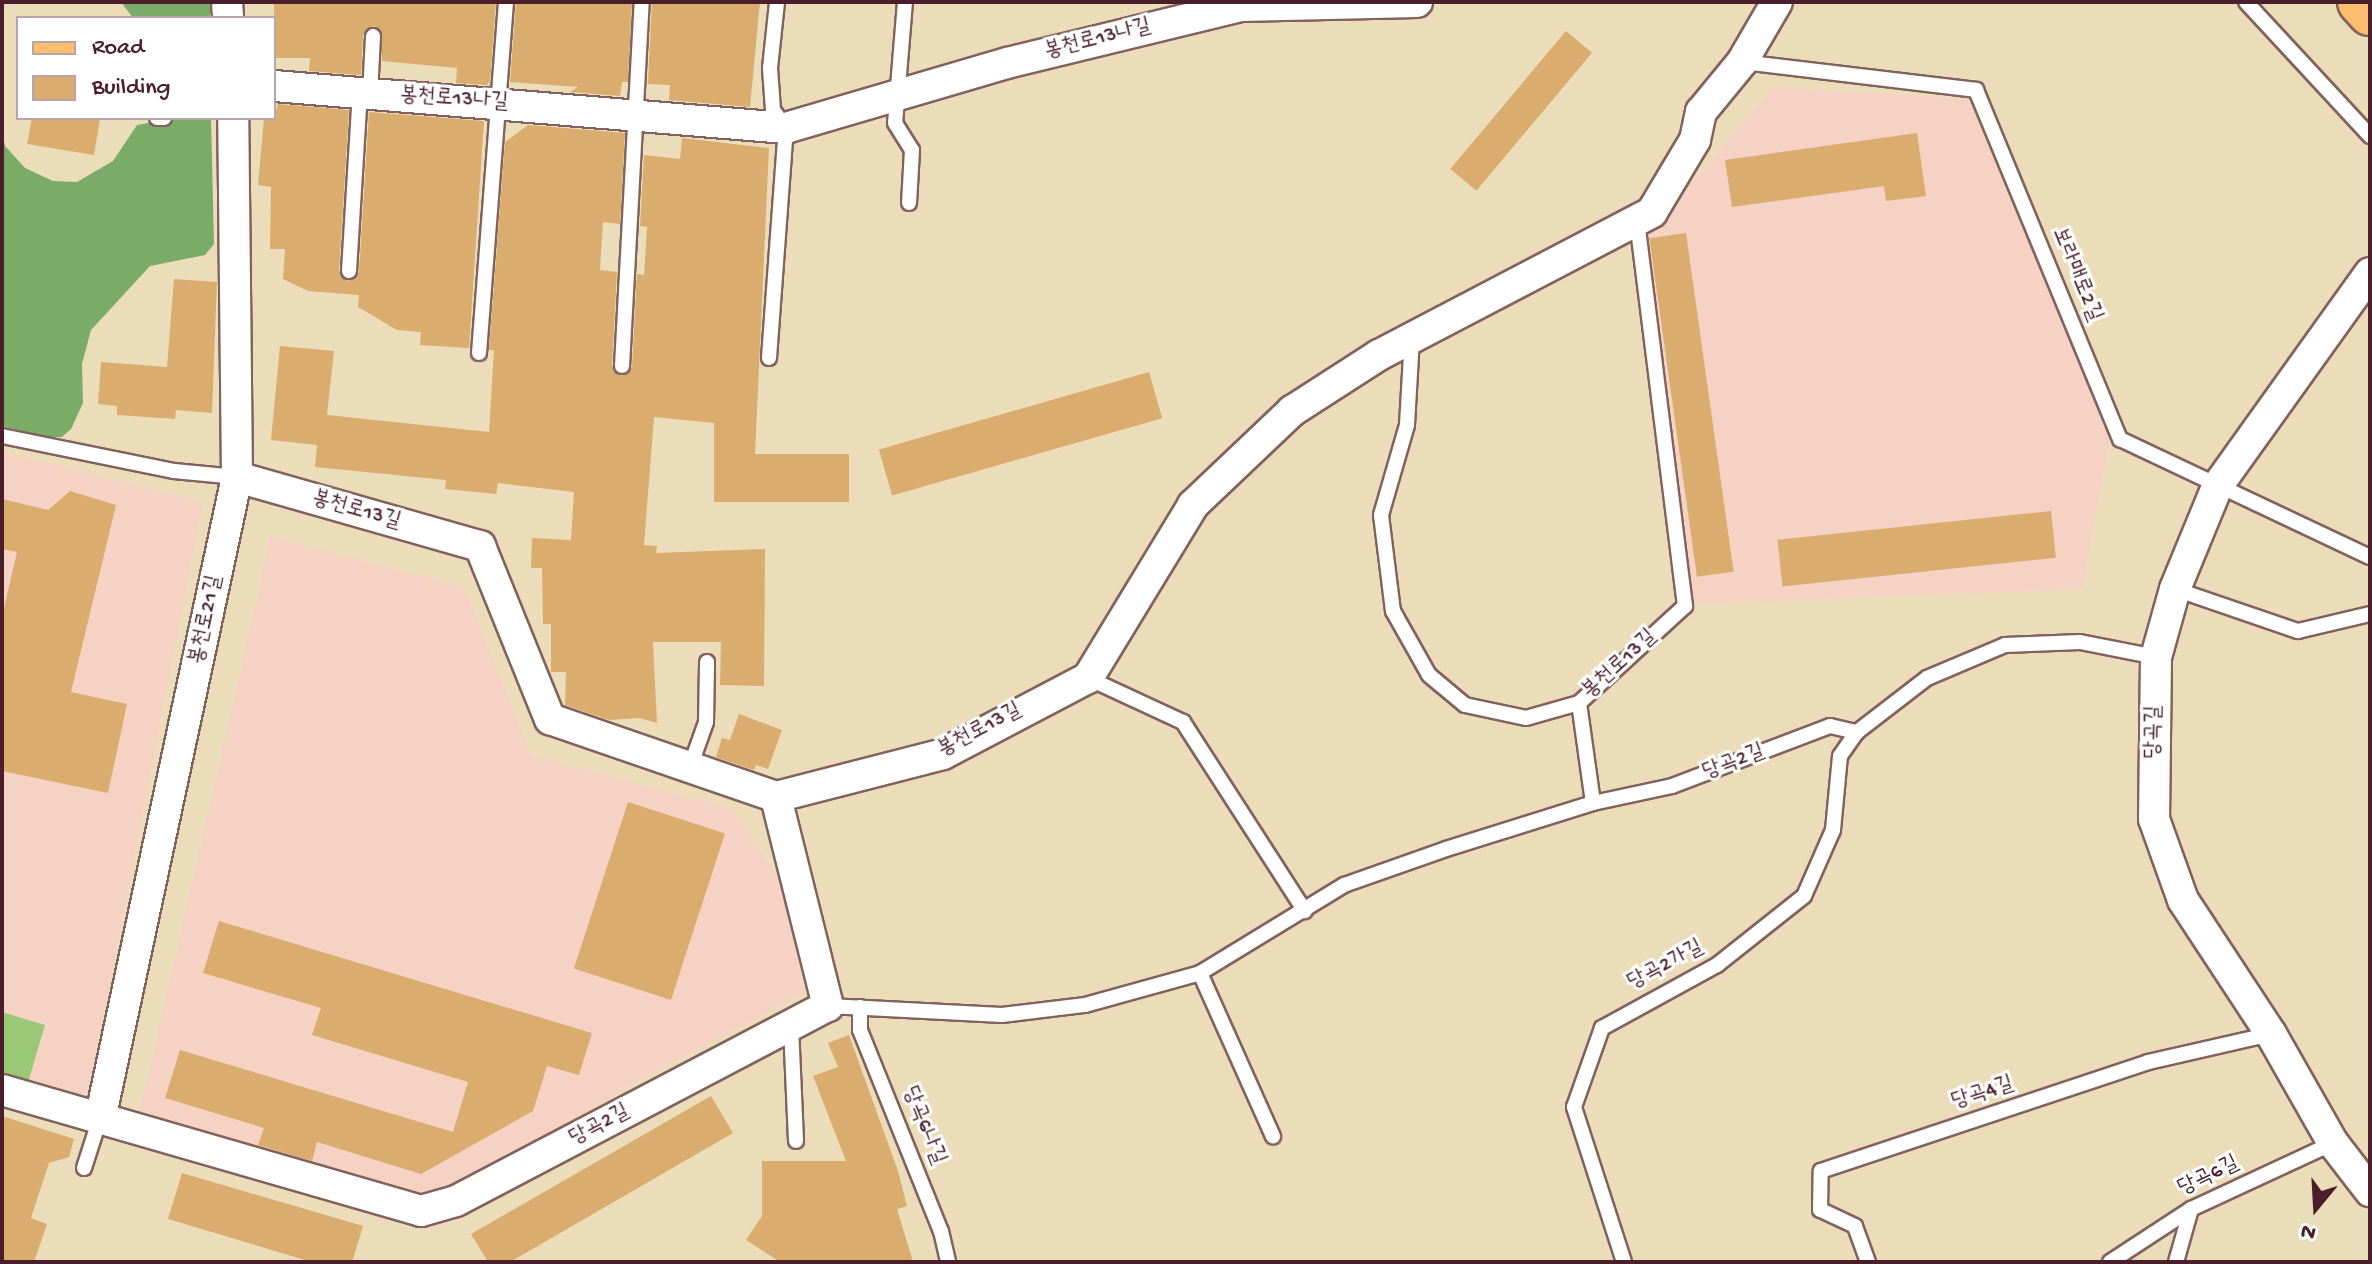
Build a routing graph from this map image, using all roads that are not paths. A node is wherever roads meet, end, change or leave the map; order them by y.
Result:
1 (506, 2) edge
2 (642, 2) edge
3 (777, 2) edge
4 (905, 2) edge
5 (1417, 2) edge
6 (1777, 2) edge
7 (2246, 2) edge
8 (2360, 2) edge
9 (2370, 13) edge
10 (373, 36) dead end
11 (1742, 62) junction
12 (276, 86) edge
13 (365, 94) junction
14 (898, 95) junction
15 (497, 102) junction
16 (634, 115) junction
17 (233, 120) edge
18 (786, 128) junction
19 (2370, 136) edge
20 (909, 203) dead end
21 (1637, 222) junction
22 (349, 271) dead end
23 (2370, 273) edge
24 (1412, 337) junction
25 (479, 353) dead end
26 (769, 358) dead end
27 (622, 366) dead end
28 (2, 436) edge
29 (237, 477) junction
30 (2217, 487) junction
31 (2370, 557) edge
32 (2175, 589) junction
33 (2370, 614) edge
34 (2156, 657) junction
35 (707, 662) dead end
36 (1088, 678) junction
37 (1579, 703) junction
38 (1857, 732) junction
39 (690, 767) junction
40 (776, 797) junction
41 (1593, 803) junction
42 (1305, 911) junction
43 (1200, 973) junction
44 (828, 1006) junction
45 (860, 1007) junction
46 (791, 1026) junction
47 (2271, 1034) junction
48 (2, 1090) edge
49 (101, 1115) junction
50 (1273, 1136) dead end
51 (796, 1141) dead end
52 (2333, 1143) junction
53 (84, 1168) dead end
54 (2370, 1191) edge
55 (2191, 1209) junction
56 (948, 1262) edge
57 (1624, 1262) edge
58 (1868, 1262) edge
59 (2110, 1262) edge
60 (2176, 1262) edge

1 - 15 lane
2 - 16 lane
3 - 18 lane
4 - 14 lane
5 - 14 street, 봉천로13나길
6 - 11 street
7 - 19 lane
8 - 9 main road
10 - 13 lane
11 - 21 street
11 - 30 lane, 보라매로2길
12 - 13 street, 봉천로13나길
13 - 15 street, 봉천로13나길
13 - 22 lane
14 - 18 street, 봉천로13나길
14 - 20 lane
15 - 16 street, 봉천로13나길
15 - 25 lane
16 - 18 street, 봉천로13나길
16 - 27 lane
17 - 29 street, 봉천로21길
18 - 26 lane
21 - 24 street
21 - 37 lane, 봉천로13길
23 - 30 street, 당곡길
24 - 36 street
24 - 37 lane, 봉천로13길
28 - 29 lane
29 - 39 street, 봉천로13길
29 - 49 street, 봉천로21길
30 - 31 lane, 보라매로2길
30 - 32 street, 당곡길
32 - 33 lane
32 - 34 street, 당곡길
34 - 38 lane
34 - 47 street, 당곡길
35 - 39 lane
36 - 40 street, 봉천로13길
36 - 42 lane
37 - 41 lane
38 - 41 lane, 당곡2길
38 - 57 lane, 당곡2가길
39 - 40 street, 봉천로13길
40 - 44 street
41 - 42 lane, 당곡2길
42 - 43 lane, 당곡2길
43 - 45 lane, 당곡2길
43 - 50 lane
44 - 45 lane, 당곡2길
44 - 46 street, 당곡2길
45 - 56 lane, 당곡6나길
46 - 49 street, 당곡2길
46 - 51 lane
47 - 52 street, 당곡길
47 - 58 lane, 당곡4길
48 - 49 street, 당곡2길
49 - 53 lane
52 - 54 street, 당곡길
52 - 55 lane, 당곡6길
55 - 59 lane, 당곡6길
55 - 60 lane

